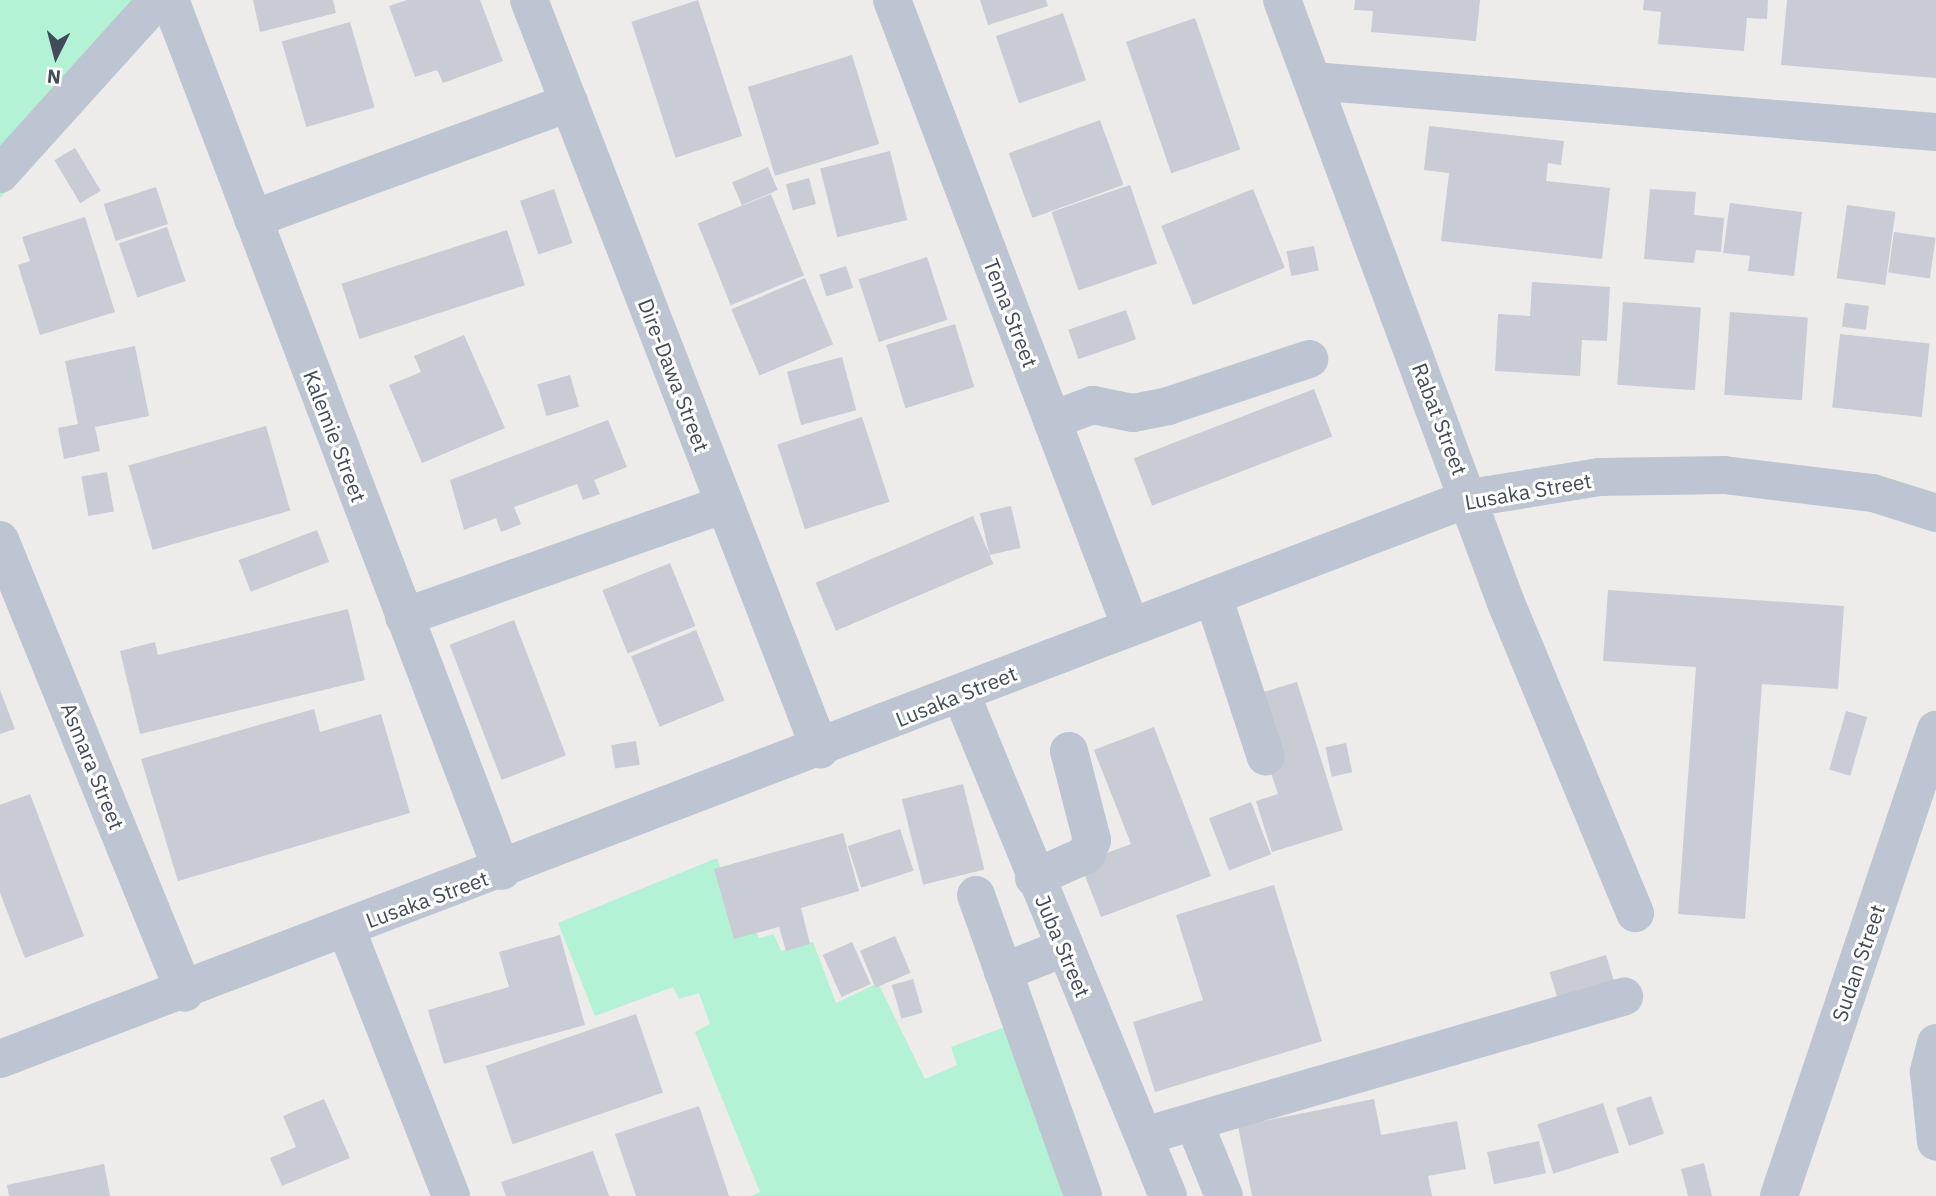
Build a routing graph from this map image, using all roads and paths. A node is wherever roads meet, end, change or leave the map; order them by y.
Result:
1 (157, 0) edge
2 (170, 0) edge
3 (529, 0) edge
4 (892, 0) edge
5 (1282, 0) edge
6 (1313, 81) junction
7 (569, 103) junction
8 (1936, 132) edge
9 (0, 174) edge
10 (253, 219) junction
11 (1309, 359) dead end
12 (1052, 420) junction
13 (1470, 498) junction
14 (724, 504) junction
15 (1936, 513) edge
16 (0, 540) edge
17 (1213, 596) junction
18 (404, 617) junction
19 (1130, 625) junction
20 (961, 694) junction
21 (1936, 730) edge
22 (820, 749) junction
23 (1069, 751) dead end
24 (1266, 757) dead end
25 (1926, 790) edge
26 (502, 872) junction
27 (1034, 877) junction
28 (976, 895) dead end
29 (1635, 913) dead end
30 (346, 929) junction
31 (1064, 948) junction
32 (1003, 972) junction
33 (185, 993) junction
34 (1624, 997) dead end
35 (1936, 1043) edge
36 (0, 1059) edge
37 (1195, 1125) junction
38 (1144, 1136) junction
39 (1936, 1142) edge
40 (452, 1196) edge
41 (1083, 1196) edge
42 (1168, 1196) edge
43 (1224, 1196) edge
44 (1779, 1196) edge

1 - 9 street
2 - 10 street, Kalemie Street
3 - 7 street, Dire-Dawa Street
4 - 12 street, Tema Street
5 - 6 street, Rabat Street
6 - 8 street
6 - 13 street, Rabat Street
7 - 10 street
7 - 14 street, Dire-Dawa Street
10 - 18 street, Kalemie Street
11 - 12 street
12 - 19 street, Tema Street
13 - 15 street, Lusaka Street
13 - 17 street, Lusaka Street
13 - 29 street, Rabat Street
14 - 18 street
14 - 22 street, Dire-Dawa Street
16 - 33 street, Asmara Street
17 - 19 street, Lusaka Street
17 - 24 street
18 - 26 street, Kalemie Street
19 - 20 street, Lusaka Street
20 - 22 street, Lusaka Street
20 - 27 street, Juba Street
21 - 25 street, Sudan Street
22 - 26 street, Lusaka Street
23 - 27 street
25 - 44 street, Sudan Street
26 - 30 street, Lusaka Street
27 - 31 street, Juba Street
28 - 32 street
30 - 33 street, Lusaka Street
30 - 40 street
31 - 32 street
31 - 38 street, Juba Street
32 - 41 street
33 - 36 street, Lusaka Street
34 - 37 street
35 - 39 street
37 - 38 street
37 - 43 street
38 - 42 street, Juba Street

